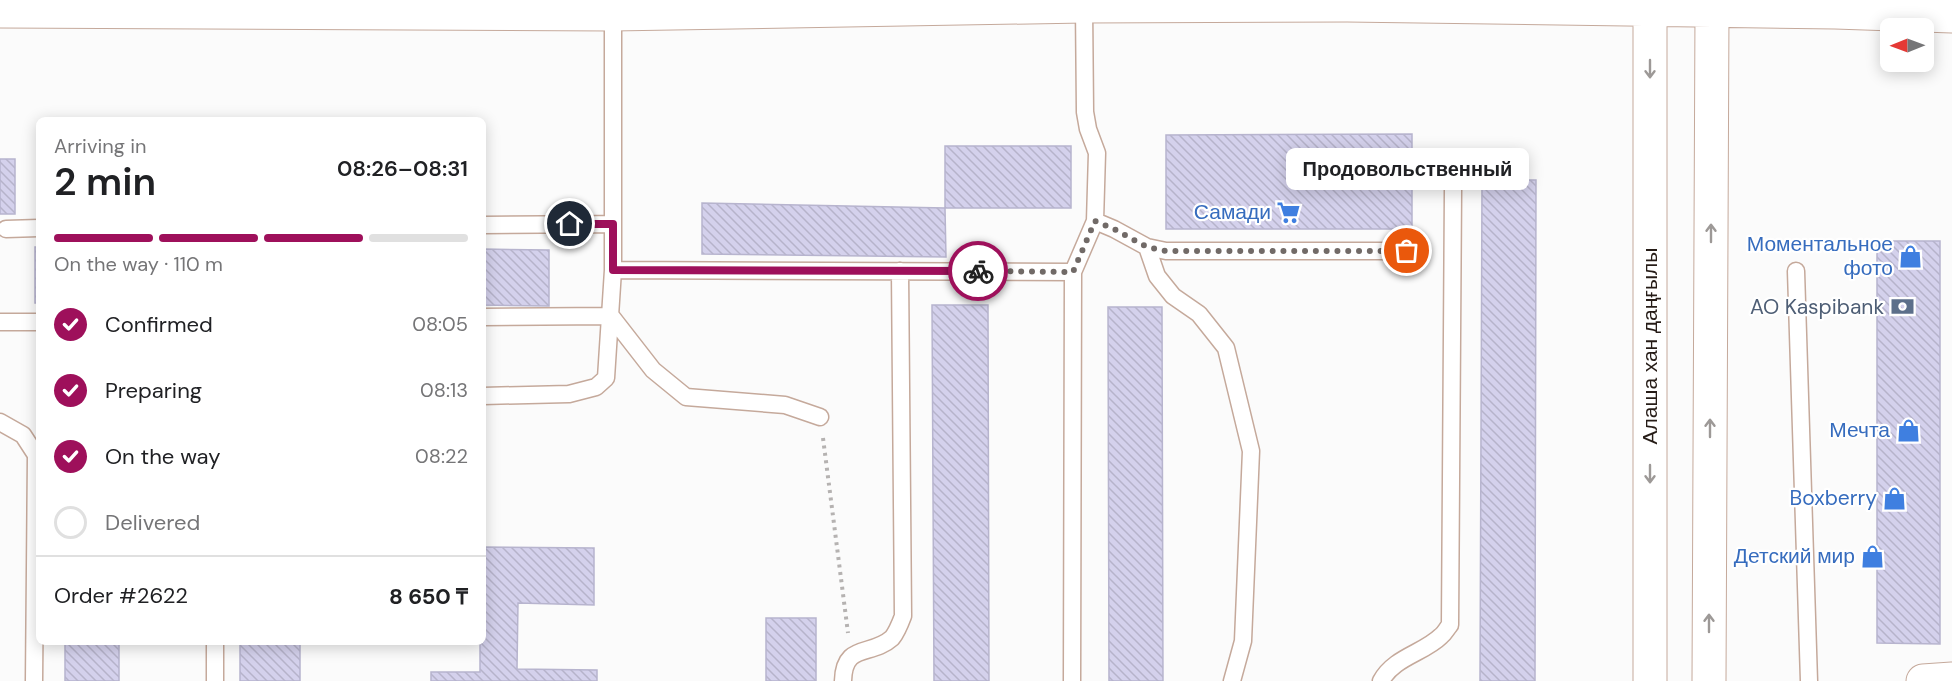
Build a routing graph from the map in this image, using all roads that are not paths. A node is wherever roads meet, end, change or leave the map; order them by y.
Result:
1 (1350, 2) edge
2 (1132, 3) edge
3 (1643, 5) edge
4 (1084, 6) junction
5 (613, 7) edge
6 (1936, 10) edge
7 (0, 11) edge
8 (1712, 11) junction
9 (1453, 190) dead end
10 (1095, 221) junction
11 (613, 224) junction
12 (486, 225) edge
13 (36, 228) edge
14 (6, 229) dead end
15 (1147, 247) junction
16 (1407, 251) dead end
17 (613, 270) junction
18 (900, 271) junction
19 (1796, 271) dead end
20 (1073, 272) junction
21 (611, 316) junction
22 (486, 317) edge
23 (0, 322) edge
24 (36, 322) edge
25 (486, 396) edge
26 (820, 417) road end
27 (0, 422) edge
28 (215, 645) edge
29 (1952, 679) edge
30 (34, 681) edge
31 (215, 681) edge
32 (843, 681) edge
33 (1072, 681) edge
34 (1232, 681) edge
35 (1381, 681) edge
36 (1650, 681) edge
37 (1708, 681) edge
38 (1809, 681) edge
39 (1923, 681) edge

1 - 2 street
1 - 3 street
2 - 4 street
3 - 8 street
3 -> 36 street, Алаша хан даңғылы
4 - 5 street
4 - 10 lane
5 - 7 street
5 - 11 lane
6 - 8 street
37 -> 8 street
9 - 35 lane
10 - 15 lane
10 - 20 lane
11 - 12 lane
11 - 17 lane
13 - 14 lane
15 - 16 lane
15 - 34 lane
17 - 18 lane
17 - 21 lane
18 - 20 lane
18 - 32 lane
19 - 38 lane
20 - 33 lane
21 - 22 lane
21 - 25 lane
21 - 26 lane
23 - 24 lane
27 - 30 lane
28 - 31 lane
29 - 39 street

